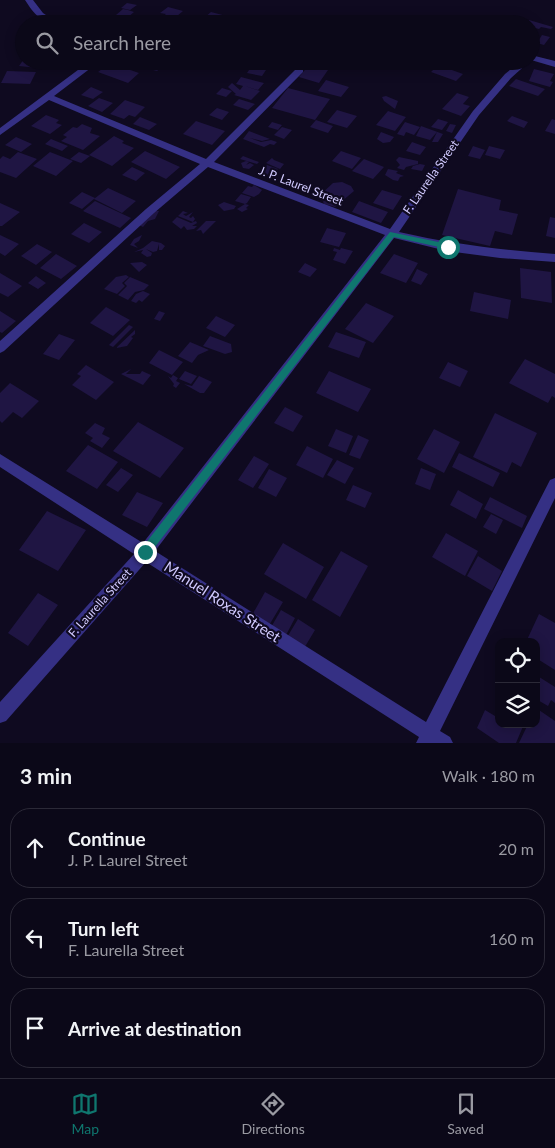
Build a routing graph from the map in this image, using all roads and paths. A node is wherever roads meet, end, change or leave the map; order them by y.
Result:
1 (29, 0) edge
2 (40, 15) edge
3 (540, 60) edge
4 (555, 64) edge
5 (85, 70) edge
6 (300, 70) dead end
7 (515, 70) edge
8 (49, 98) junction
9 (0, 132) edge
10 (207, 163) junction
11 (392, 234) junction
12 (555, 258) edge
13 (0, 348) edge
14 (0, 460) edge
15 (555, 484) edge
16 (145, 552) junction
17 (0, 715) edge
18 (433, 740) edge

1 - 2 street
3 - 4 street
5 - 8 street
6 - 10 street
7 - 11 street, F. Laurella Street
8 - 9 street
8 - 10 street, J. P. Laurel Street
10 - 11 street, J. P. Laurel Street
10 - 13 street
11 - 12 street, J. P. Laurel Street
11 - 16 street, F. Laurella Street
14 - 16 street, Manuel Roxas Street
15 - 18 street
16 - 17 street, F. Laurella Street
16 - 18 street, Manuel Roxas Street

